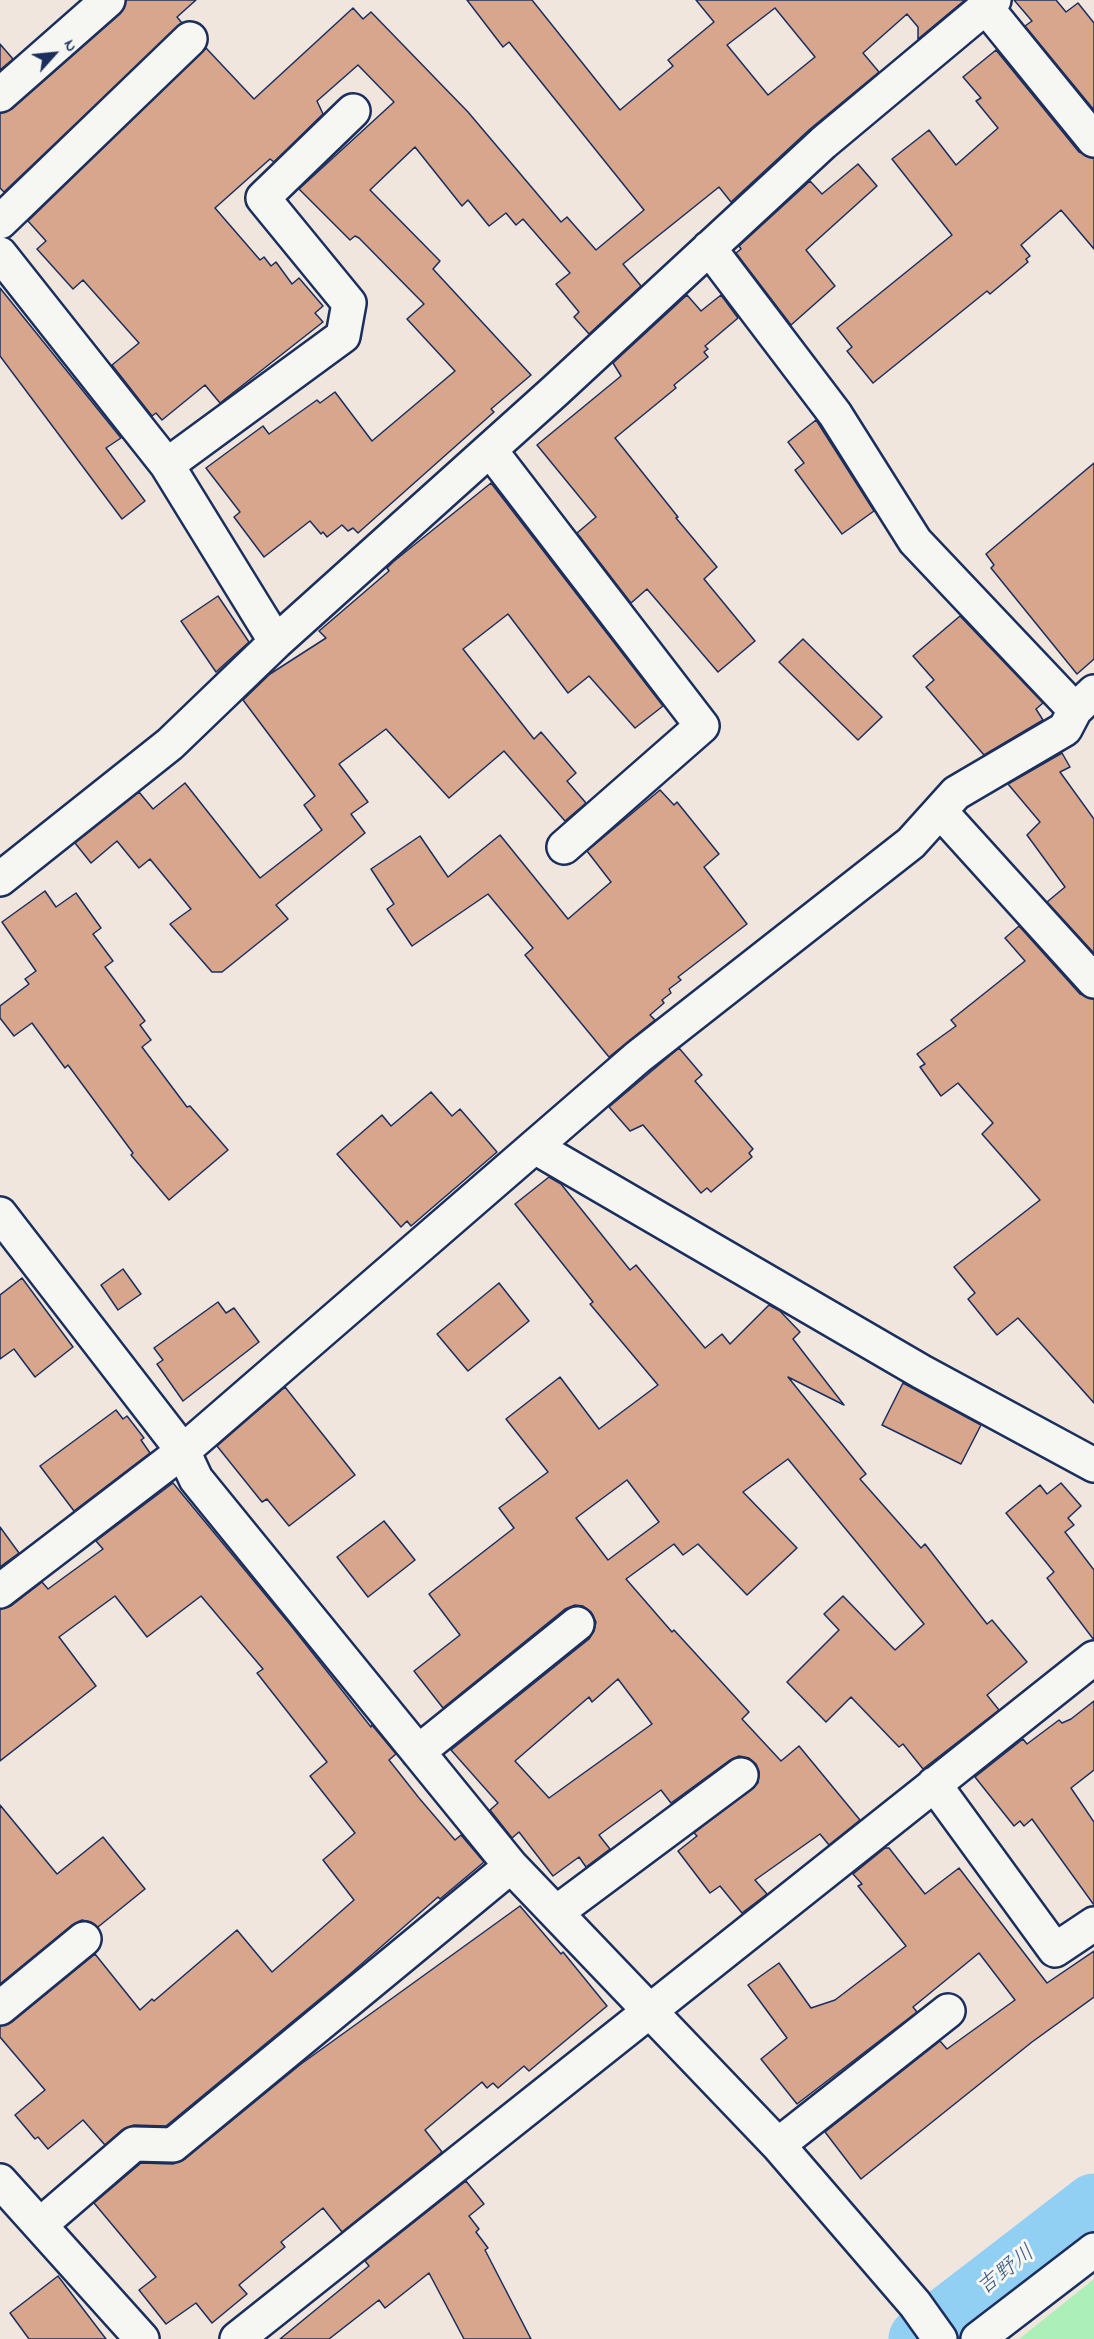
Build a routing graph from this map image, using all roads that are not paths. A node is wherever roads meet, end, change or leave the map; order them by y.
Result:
1 (108, 0) edge
2 (989, 3) edge
3 (190, 39) dead end
4 (0, 95) edge
5 (353, 111) dead end
6 (1094, 140) edge
7 (0, 222) edge
8 (710, 248) junction
9 (0, 254) edge
10 (490, 450) junction
11 (167, 465) junction
12 (276, 642) junction
13 (1084, 701) edge
14 (940, 811) junction
15 (564, 847) dead end
16 (0, 879) edge
17 (1094, 981) edge
18 (535, 1147) junction
19 (0, 1214) edge
20 (183, 1451) junction
21 (1094, 1466) edge
22 (0, 1591) edge
23 (577, 1624) dead end
24 (1094, 1658) edge
25 (418, 1752) junction
26 (741, 1774) dead end
27 (934, 1784) junction
28 (511, 1866) junction
29 (557, 1912) junction
30 (1094, 1924) edge
31 (84, 1939) dead end
32 (0, 2008) edge
33 (948, 2011) dead end
34 (648, 2012) junction
35 (778, 2145) junction
36 (0, 2181) edge
37 (40, 2225) junction
38 (1094, 2250) edge
39 (142, 2339) edge
40 (237, 2339) edge
41 (940, 2339) edge
42 (978, 2339) edge

1 - 4 street
2 - 6 street
2 - 8 street
3 - 7 street
5 - 11 street
8 - 10 street
8 - 13 street
9 - 11 street
10 - 12 street
10 - 15 street
11 - 12 street
12 - 16 street
13 - 14 street
14 - 17 street
14 - 18 street
18 - 20 street
18 - 21 street
19 - 20 street
20 - 22 street
20 - 25 street
23 - 25 street
24 - 27 street
25 - 28 street
26 - 29 street
27 - 30 street
27 - 34 street
28 - 29 street
28 - 37 street
29 - 34 street
31 - 32 street
33 - 35 street
34 - 35 street
34 - 40 street
35 - 41 street
36 - 37 street
37 - 39 street
38 - 42 street

